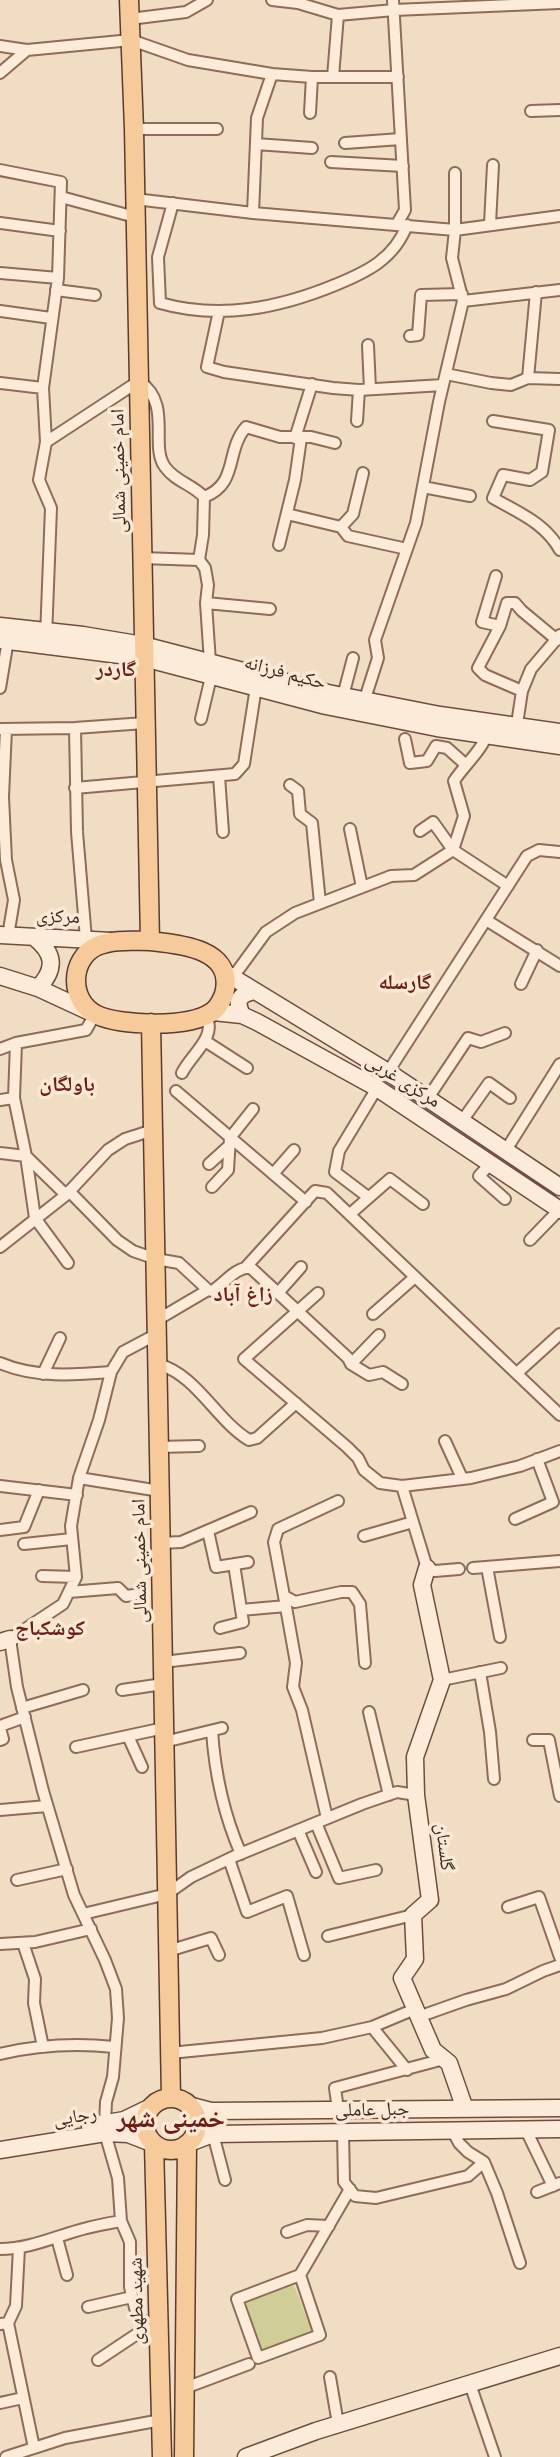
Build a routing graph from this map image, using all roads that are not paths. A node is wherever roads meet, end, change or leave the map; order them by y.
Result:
1 (129, 0) edge
2 (207, 0) edge
3 (272, 0) edge
4 (560, 3) edge
5 (394, 5) edge
6 (338, 15) junction
7 (130, 19) junction
8 (131, 40) junction
9 (0, 46) edge
10 (27, 51) junction
11 (0, 73) edge
12 (272, 74) junction
13 (312, 76) junction
14 (398, 76) junction
15 (333, 77) junction
16 (560, 110) edge
17 (530, 111) dead end
18 (310, 113) dead end
19 (134, 129) junction
20 (217, 129) dead end
21 (401, 139) junction
22 (345, 143) dead end
23 (256, 144) junction
24 (312, 148) dead end
25 (331, 162) dead end
26 (493, 165) dead end
27 (403, 166) junction
28 (0, 170) edge
29 (455, 173) dead end
30 (61, 197) junction
31 (173, 203) junction
32 (135, 208) junction
33 (253, 213) junction
34 (560, 216) edge
35 (0, 223) edge
36 (402, 224) junction
37 (490, 224) junction
38 (455, 230) junction
39 (60, 231) junction
40 (0, 273) edge
41 (57, 284) junction
42 (560, 290) edge
43 (536, 292) junction
44 (95, 295) dead end
45 (463, 298) junction
46 (0, 311) edge
47 (219, 311) junction
48 (51, 318) junction
49 (410, 335) dead end
50 (368, 345) dead end
51 (528, 379) junction
52 (560, 379) edge
53 (444, 380) junction
54 (139, 381) junction
55 (0, 383) edge
56 (312, 384) junction
57 (43, 388) junction
58 (364, 389) junction
59 (357, 421) dead end
60 (494, 421) dead end
61 (298, 438) junction
62 (46, 442) junction
63 (335, 443) dead end
64 (363, 473) dead end
65 (423, 487) junction
66 (470, 496) dead end
67 (204, 497) junction
68 (287, 514) junction
69 (341, 527) junction
70 (279, 545) dead end
71 (407, 549) junction
72 (560, 550) edge
73 (142, 558) junction
74 (199, 560) junction
75 (496, 576) dead end
76 (206, 603) junction
77 (270, 609) dead end
78 (500, 626) junction
79 (3, 635) edge
80 (558, 637) edge
81 (46, 638) junction
82 (143, 651) junction
83 (353, 658) dead end
84 (210, 669) junction
85 (256, 687) junction
86 (0, 688) edge
87 (522, 691) junction
88 (343, 696) junction
89 (362, 706) junction
90 (201, 719) dead end
91 (145, 723) junction
92 (75, 728) junction
93 (488, 728) junction
94 (3, 729) edge
95 (516, 732) junction
96 (560, 732) edge
97 (405, 739) dead end
98 (560, 746) edge
99 (465, 764) junction
100 (219, 776) junction
101 (146, 781) junction
102 (290, 785) dead end
103 (75, 788) junction
104 (350, 829) dead end
105 (420, 831) dead end
106 (223, 832) dead end
107 (453, 850) junction
108 (560, 852) edge
109 (508, 886) junction
110 (362, 887) junction
111 (320, 903) junction
112 (486, 920) junction
113 (4, 936) edge
114 (34, 937) junction
115 (86, 939) junction
116 (150, 941) junction
117 (114, 942) junction
118 (537, 950) junction
119 (560, 966) edge
120 (228, 975) junction
121 (0, 976) edge
122 (520, 984) dead end
123 (38, 988) junction
124 (254, 991) junction
125 (95, 1014) junction
126 (209, 1014) junction
127 (242, 1015) junction
128 (151, 1023) junction
129 (505, 1033) dead end
130 (205, 1041) junction
131 (16, 1043) junction
132 (0, 1049) edge
133 (560, 1065) edge
134 (247, 1068) dead end
135 (388, 1072) junction
136 (182, 1073) dead end
137 (377, 1088) junction
138 (176, 1091) dead end
139 (14, 1098) junction
140 (428, 1098) junction
141 (510, 1098) dead end
142 (0, 1100) edge
143 (253, 1109) dead end
144 (462, 1121) junction
145 (153, 1130) junction
146 (230, 1141) junction
147 (294, 1150) dead end
148 (506, 1150) junction
149 (0, 1153) edge
150 (26, 1157) junction
151 (491, 1163) junction
152 (209, 1164) dead end
153 (273, 1174) junction
154 (212, 1187) dead end
155 (560, 1187) edge
156 (68, 1193) junction
157 (368, 1197) junction
158 (505, 1199) dead end
159 (306, 1202) junction
160 (423, 1203) dead end
161 (560, 1210) edge
162 (350, 1214) junction
163 (35, 1218) junction
164 (530, 1240) dead end
165 (0, 1247) edge
166 (156, 1259) junction
167 (68, 1263) dead end
168 (246, 1267) junction
169 (301, 1267) dead end
170 (415, 1277) junction
171 (208, 1290) junction
172 (278, 1293) junction
173 (318, 1293) dead end
174 (297, 1310) junction
175 (373, 1314) dead end
176 (157, 1327) junction
177 (560, 1334) edge
178 (379, 1335) dead end
179 (60, 1338) dead end
180 (0, 1363) edge
181 (158, 1364) junction
182 (351, 1364) junction
183 (111, 1372) junction
184 (517, 1373) junction
185 (43, 1374) junction
186 (402, 1384) dead end
187 (296, 1403) junction
188 (560, 1415) edge
189 (445, 1441) dead end
190 (199, 1446) dead end
191 (159, 1447) junction
192 (560, 1451) edge
193 (537, 1459) junction
194 (79, 1478) junction
195 (462, 1478) junction
196 (0, 1486) edge
197 (402, 1486) junction
198 (38, 1490) junction
199 (160, 1491) junction
200 (77, 1495) junction
201 (338, 1501) dead end
202 (251, 1512) dead end
203 (515, 1519) dead end
204 (413, 1522) junction
205 (0, 1530) edge
206 (208, 1531) junction
207 (364, 1536) dead end
208 (72, 1539) junction
209 (161, 1543) junction
210 (24, 1544) dead end
211 (560, 1561) edge
212 (248, 1562) dead end
213 (233, 1564) junction
214 (487, 1567) junction
215 (427, 1568) junction
216 (473, 1568) dead end
217 (459, 1569) dead end
218 (42, 1576) dead end
219 (76, 1577) junction
220 (69, 1592) junction
221 (134, 1595) dead end
222 (285, 1601) junction
223 (241, 1610) junction
224 (220, 1628) dead end
225 (500, 1637) dead end
226 (5, 1640) edge
227 (240, 1653) dead end
228 (163, 1662) junction
229 (365, 1663) dead end
230 (500, 1668) dead end
231 (480, 1672) junction
232 (442, 1679) junction
233 (163, 1684) junction
234 (83, 1690) dead end
235 (122, 1690) dead end
236 (24, 1712) junction
237 (369, 1712) dead end
238 (0, 1727) edge
239 (164, 1735) junction
240 (128, 1736) junction
241 (0, 1740) edge
242 (533, 1740) dead end
243 (76, 1747) dead end
244 (142, 1767) dead end
245 (494, 1779) dead end
246 (389, 1795) junction
247 (416, 1795) junction
248 (560, 1796) edge
249 (47, 1806) junction
250 (0, 1810) edge
251 (322, 1820) junction
252 (298, 1830) junction
253 (241, 1854) junction
254 (229, 1859) junction
255 (67, 1869) junction
256 (376, 1870) dead end
257 (316, 1872) dead end
258 (17, 1880) dead end
259 (167, 1895) junction
260 (508, 1906) dead end
261 (83, 1914) junction
262 (413, 1915) junction
263 (91, 1929) junction
264 (328, 1936) dead end
265 (23, 1943) junction
266 (0, 1944) edge
267 (168, 1951) junction
268 (219, 1955) dead end
269 (304, 1955) dead end
270 (560, 1957) edge
271 (560, 1965) edge
272 (416, 2013) junction
273 (372, 2027) junction
274 (43, 2046) junction
275 (114, 2047) junction
276 (170, 2053) junction
277 (0, 2054) edge
278 (444, 2059) junction
279 (407, 2070) junction
280 (179, 2101) junction
281 (151, 2107) junction
282 (560, 2108) edge
283 (465, 2109) junction
284 (338, 2110) junction
285 (221, 2111) junction
286 (105, 2128) junction
287 (560, 2129) edge
288 (452, 2130) junction
289 (526, 2130) junction
290 (342, 2132) junction
291 (216, 2134) junction
292 (0, 2140) edge
293 (154, 2144) junction
294 (187, 2144) junction
295 (0, 2150) edge
296 (484, 2162) junction
297 (225, 2180) dead end
298 (556, 2184) edge
299 (350, 2189) junction
300 (537, 2192) dead end
301 (121, 2221) junction
302 (329, 2226) junction
303 (287, 2232) dead end
304 (57, 2238) junction
305 (19, 2248) junction
306 (0, 2249) edge
307 (520, 2263) dead end
308 (68, 2275) dead end
309 (300, 2275) junction
310 (132, 2297) junction
311 (88, 2306) dead end
312 (4, 2324) edge
313 (153, 2331) junction
314 (560, 2356) edge
315 (98, 2360) dead end
316 (249, 2364) dead end
317 (330, 2376) dead end
318 (470, 2384) junction
319 (184, 2388) junction
320 (23, 2398) junction
321 (0, 2403) edge
322 (161, 2420) junction
323 (338, 2424) junction
324 (30, 2452) edge
325 (6, 2457) edge
326 (162, 2457) edge
327 (184, 2457) edge
328 (246, 2457) edge
329 (495, 2457) edge

1 - 7 main road, امام خمینی شمالی
2 - 7 street
3 - 6 street
4 - 5 street
5 - 6 street
5 - 14 street
6 - 15 street
7 - 8 main road, امام خمینی شمالی
8 - 10 street
8 - 12 street
8 - 19 main road, امام خمینی شمالی
9 - 10 street
10 - 11 street
12 - 13 street
12 - 23 street
13 - 15 street
13 - 18 street
14 - 15 street
14 - 21 street
16 - 17 street
19 - 20 street
19 - 32 main road, امام خمینی شمالی
21 - 22 street
21 - 27 street
23 - 24 street
23 - 33 street
25 - 27 street
26 - 37 street
27 - 36 street
28 - 30 street
29 - 38 street
30 - 32 street
30 - 39 street
31 - 32 street
31 - 33 street
31 - 47 street
32 - 54 main road, امام خمینی شمالی
33 - 36 street
34 - 37 street
35 - 39 street
36 - 38 street
36 - 47 street
37 - 38 street
38 - 45 street
39 - 41 street
40 - 41 street
41 - 44 street
41 - 48 street
42 - 43 street
43 - 45 street
43 - 51 street
45 - 49 street
45 - 53 street
46 - 48 street
47 - 56 street
48 - 57 street
50 - 58 street
51 - 52 street
51 - 53 street
53 - 58 street
53 - 65 street
54 - 62 street
54 - 67 street
54 - 73 main road, امام خمینی شمالی
55 - 57 street
56 - 58 street
56 - 61 street
57 - 62 street
58 - 59 street
60 - 72 street
61 - 63 street
61 - 67 street
61 - 68 street
62 - 81 street
64 - 69 street
65 - 66 street
65 - 71 street
67 - 74 street
68 - 69 street
68 - 70 street
69 - 71 street
71 - 89 street
73 - 74 street
73 - 82 main road, امام خمینی شمالی
74 - 76 street
75 - 78 street
76 - 77 street
76 - 84 street
78 - 80 street
78 - 87 street
79 - 81 main road, حکیم فرزانه
79 - 86 street
80 - 87 street
81 - 82 main road, حکیم فرزانه
82 - 84 main road, حکیم فرزانه
82 - 91 main road, امام خمینی شمالی
83 - 88 street
84 - 85 main road, حکیم فرزانه
84 - 88 main road, حکیم فرزانه
84 - 90 street
85 - 89 main road, حکیم فرزانه
85 - 100 street
87 - 95 street
88 - 89 main road, حکیم فرزانه
89 - 93 main road, حکیم فرزانه
91 - 92 street
91 - 101 main road, امام خمینی شمالی
92 - 94 street
92 - 103 street
93 - 95 main road, حکیم فرزانه
93 - 99 street
94 - 113 street
95 - 96 main road, حکیم فرزانه
95 - 98 main road, حکیم فرزانه
97 - 99 street
99 - 107 street
100 - 101 street
100 - 106 street
101 - 103 street
101 - 116 main road, امام خمینی شمالی
102 - 111 street
103 - 115 street
104 - 110 street
105 - 107 street
107 - 109 street
107 - 110 street
108 - 109 street
109 - 112 street
110 - 111 street
111 - 120 street
112 - 118 street
112 - 135 street
113 - 114 main road, مرکزی
114 - 115 main road, مرکزی
114 - 123 main road
115 - 117 main road, مرکزی
116 - 117 main road
116 - 120 main road
117 - 125 main road
118 - 119 street
118 - 122 street
120 - 124 main road, مرکزی غربی
120 - 126 main road
121 - 123 main road
123 - 125 main road
124 - 127 main road
124 - 135 main road, مرکزی غربی
125 - 128 main road
125 - 131 street
126 - 127 main road, مرکزی غربی
126 - 128 main road
126 - 130 street
127 - 137 main road, مرکزی غربی
128 - 145 main road, امام خمینی شمالی
129 - 140 street
130 - 134 street
130 - 136 street
131 - 132 street
131 - 139 street
133 - 148 street
135 - 140 main road, مرکزی غربی
137 - 151 main road, مرکزی غربی
137 - 157 street
138 - 146 street
139 - 142 street
139 - 150 street
140 - 144 main road, مرکزی غربی
141 - 144 street
143 - 146 street
144 - 148 main road, مرکزی غربی
145 - 156 street
145 - 166 main road, امام خمینی شمالی
146 - 152 street
146 - 153 street
146 - 154 street
147 - 153 street
148 - 155 main road, مرکزی غربی
149 - 150 street
150 - 156 street
150 - 163 street
151 - 158 street
151 - 161 main road, مرکزی غربی
153 - 159 street
156 - 163 street
156 - 166 street
157 - 160 street
157 - 162 street
159 - 162 street
159 - 168 street
161 - 164 street
162 - 170 street
163 - 165 street
163 - 167 street
166 - 171 street
166 - 176 main road, امام خمینی شمالی
168 - 171 street
168 - 172 street
169 - 172 street
170 - 175 street
170 - 184 street
171 - 176 street
172 - 174 street
173 - 174 street
174 - 182 street
174 - 187 street
176 - 181 main road, امام خمینی شمالی
176 - 183 street
177 - 184 street
178 - 182 street
179 - 185 street
180 - 185 street
181 - 187 street
181 - 191 main road, امام خمینی شمالی
182 - 186 street
183 - 185 street
183 - 194 street
184 - 188 street
187 - 197 street
189 - 195 street
190 - 191 street
191 - 199 main road, امام خمینی شمالی
192 - 193 street
193 - 195 street
193 - 203 street
194 - 199 street
194 - 200 street
195 - 197 street
196 - 198 street
197 - 204 street
198 - 200 street
198 - 205 street
199 - 209 main road, امام خمینی شمالی
200 - 208 street
201 - 222 street
202 - 206 street
204 - 207 street
204 - 215 street
206 - 209 street
206 - 213 street
208 - 210 street
208 - 219 street
209 - 228 main road, امام خمینی شمالی
211 - 214 street
212 - 213 street
213 - 223 street
214 - 216 street
214 - 225 street
215 - 217 street
215 - 232 main road
218 - 219 street
219 - 220 street
220 - 221 street
220 - 226 street
222 - 223 street
222 - 229 street
222 - 251 street
223 - 224 street
226 - 236 street
227 - 228 street
228 - 233 main road, امام خمینی شمالی
230 - 231 street
231 - 232 street
231 - 245 street
232 - 247 main road, گلستان
233 - 235 street
233 - 239 main road, امام خمینی شمالی
234 - 236 street
236 - 238 street
236 - 249 street
237 - 246 street
238 - 241 street
239 - 240 street
239 - 253 street
239 - 259 main road, امام خمینی شمالی
240 - 243 street
240 - 244 street
242 - 248 street
246 - 247 street
246 - 251 street
247 - 262 main road, گلستان
249 - 250 street
249 - 255 street
251 - 252 street
251 - 256 street
252 - 253 street
252 - 257 street
253 - 254 street
254 - 259 street
254 - 269 street
255 - 258 street
255 - 261 street
259 - 261 street
259 - 267 main road, امام خمینی شمالی
260 - 270 street
261 - 263 street
262 - 264 street
262 - 272 main road
263 - 265 street
263 - 275 street
265 - 266 street
265 - 274 street
267 - 268 street
267 - 276 main road, امام خمینی شمالی
271 - 272 street
272 - 273 street
272 - 278 main road
273 - 276 street
273 - 279 street
274 - 275 street
274 - 277 street
275 - 286 street
276 - 280 main road, امام خمینی شمالی
278 - 279 street
278 - 283 main road
279 - 284 street
280 - 281 main road
280 - 285 main road, جبل عاملی
280 - 294 main road
281 - 286 main road, رجایی
281 - 293 main road
282 - 283 main road, جبل عاملی
283 - 284 main road, جبل عاملی
284 - 285 main road, جبل عاملی
285 - 291 main road
286 - 292 main road, رجایی
286 - 293 main road, رجایی
286 - 295 main road, رجایی
286 - 301 street
287 - 289 main road, جبل عاملی
288 - 289 main road, جبل عاملی
288 - 290 main road, جبل عاملی
288 - 296 street
289 - 298 street
290 - 291 main road, جبل عاملی
290 - 299 street
291 - 294 main road, جبل عاملی
291 - 297 street
293 - 294 main road
293 - 313 main road, شهید مطهری
294 - 319 main road
296 - 299 street
296 - 307 street
298 - 300 street
299 - 302 street
301 - 304 street
301 - 310 street
302 - 303 street
302 - 309 street
304 - 305 street
304 - 308 street
305 - 306 street
305 - 312 street
309 - 309 street
310 - 311 street
310 - 313 street
312 - 320 street
313 - 315 street
313 - 322 main road, شهید مطهری
314 - 318 main road
316 - 319 street
317 - 323 street
318 - 323 main road
318 - 329 street
319 - 327 main road
320 - 321 street
320 - 324 street
322 - 324 street
322 - 326 main road, شهید مطهری
323 - 328 main road
324 - 325 street

